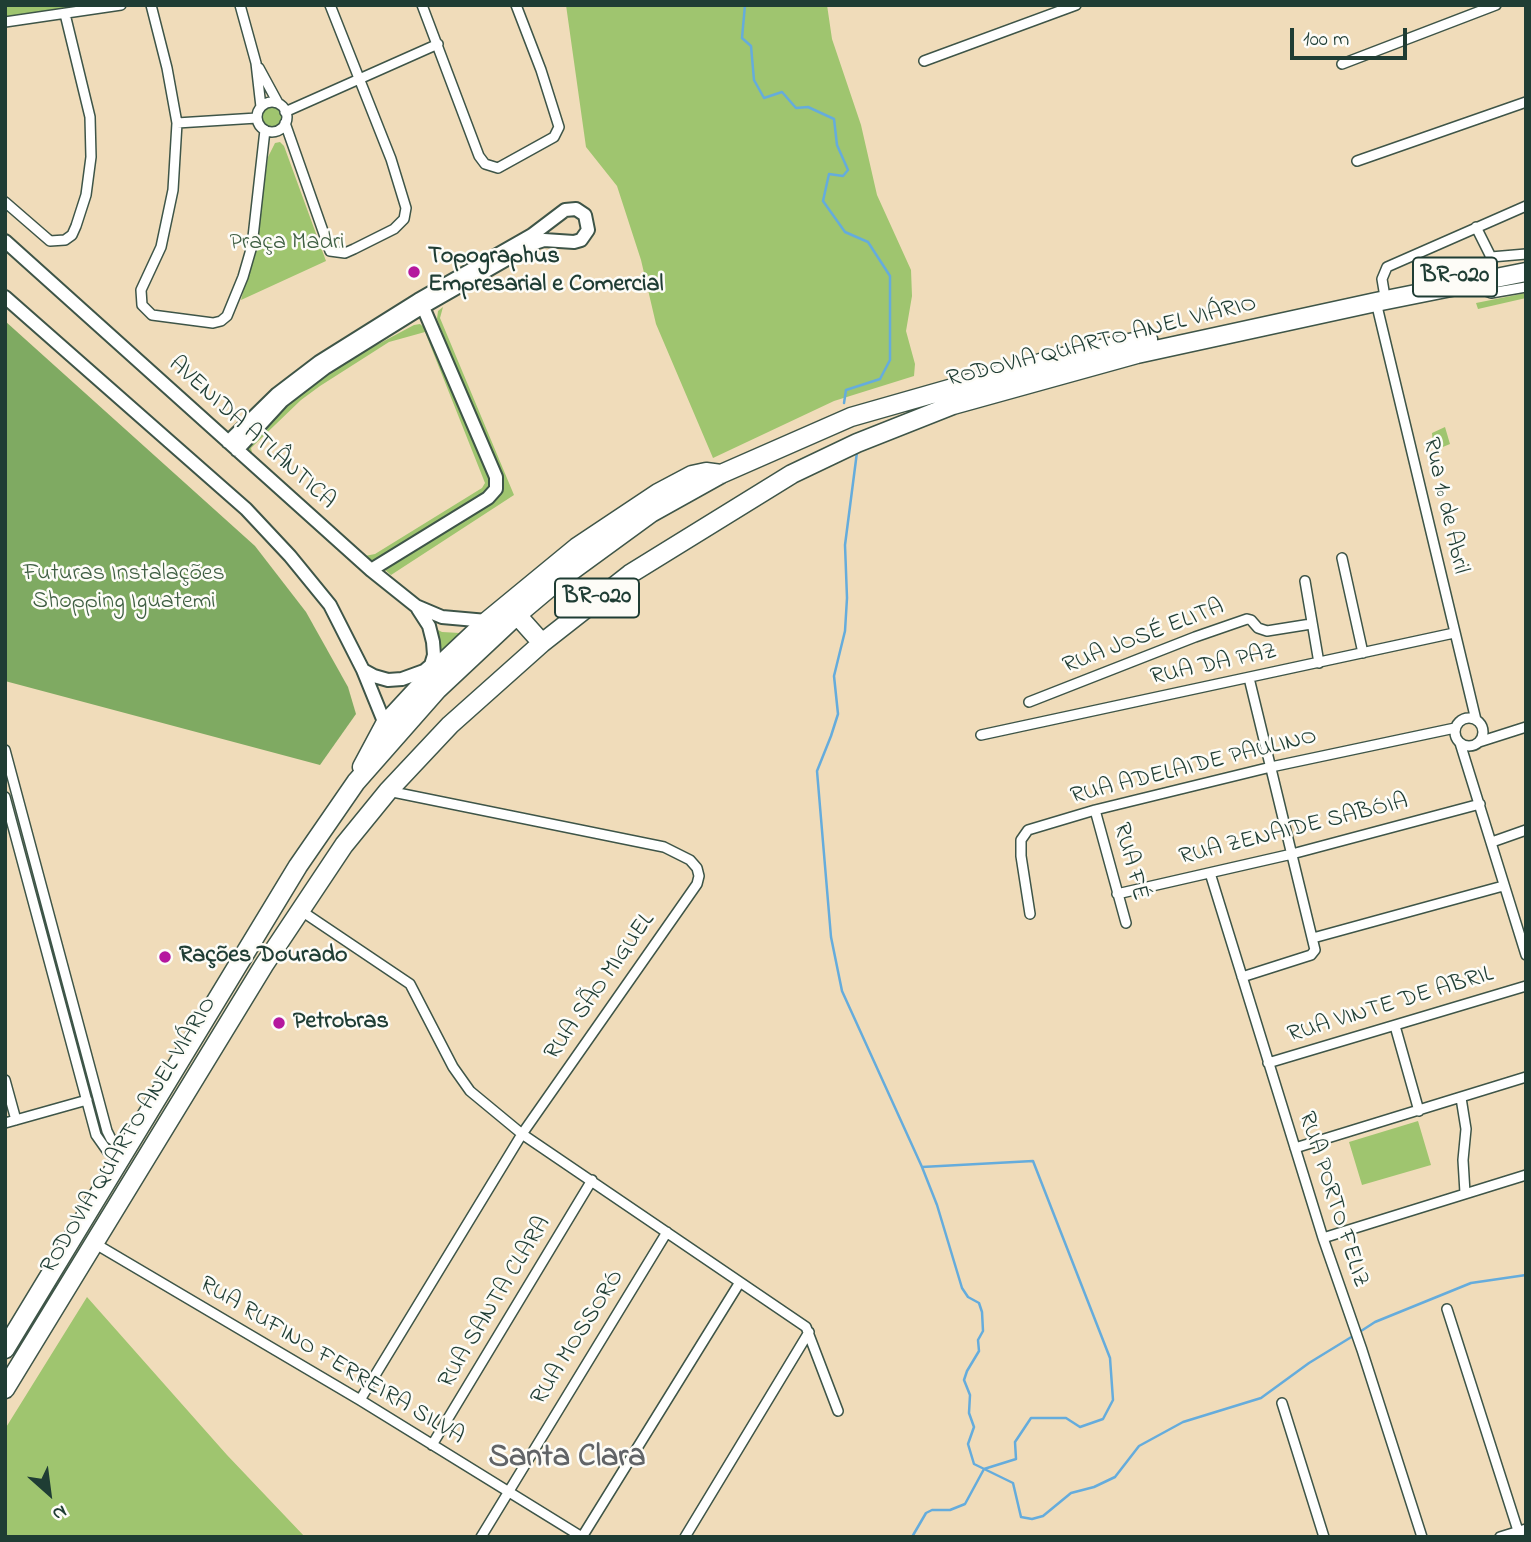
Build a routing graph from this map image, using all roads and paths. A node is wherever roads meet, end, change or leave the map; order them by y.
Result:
1 (121, 5) edge
2 (151, 5) edge
3 (240, 5) edge
4 (330, 5) edge
5 (422, 5) edge
6 (516, 5) edge
7 (1076, 5) edge
8 (1496, 5) edge
9 (65, 14) junction
10 (5, 22) edge
11 (438, 44) junction
12 (924, 61) dead end
13 (256, 63) junction
14 (1342, 64) dead end
15 (361, 78) junction
16 (1526, 102) edge
17 (278, 103) junction
18 (261, 107) junction
19 (285, 111) junction
20 (257, 118) junction
21 (177, 122) junction
22 (285, 123) junction
23 (265, 130) junction
24 (1357, 161) dead end
25 (5, 202) edge
26 (1526, 206) edge
27 (548, 223) junction
28 (1476, 227) junction
29 (554, 239) junction
30 (5, 241) edge
31 (1526, 254) edge
32 (1526, 263) edge
33 (1490, 264) junction
34 (1526, 272) edge
35 (1468, 284) junction
36 (1526, 287) edge
37 (1380, 296) junction
38 (5, 297) edge
39 (418, 301) junction
40 (233, 446) junction
41 (721, 474) junction
42 (1342, 558) dead end
43 (371, 570) junction
44 (1305, 581) dead end
45 (416, 606) junction
46 (517, 615) junction
47 (487, 621) junction
48 (1311, 624) junction
49 (1454, 633) junction
50 (541, 643) junction
51 (1363, 653) junction
52 (1319, 663) junction
53 (363, 670) junction
54 (1249, 678) junction
55 (1030, 702) dead end
56 (1476, 720) junction
57 (384, 724) junction
58 (1455, 727) junction
59 (1526, 727) edge
60 (981, 735) dead end
61 (1479, 742) junction
62 (1460, 743) junction
63 (5, 750) edge
64 (1271, 768) junction
65 (356, 782) junction
66 (388, 791) junction
67 (16, 792) junction
68 (5, 796) edge
69 (20, 804) junction
70 (1480, 804) junction
71 (7, 808) edge
72 (1095, 810) junction
73 (1526, 830) edge
74 (1492, 842) junction
75 (1292, 854) junction
76 (1210, 873) junction
77 (1503, 886) junction
78 (1117, 894) junction
79 (299, 909) junction
80 (1030, 914) dead end
81 (1126, 923) dead end
82 (1522, 932) edge
83 (1313, 938) junction
84 (60, 954) junction
85 (1526, 956) edge
86 (49, 958) junction
87 (1242, 977) junction
88 (1526, 986) edge
89 (1395, 1026) junction
90 (198, 1031) junction
91 (218, 1040) junction
92 (1268, 1063) junction
93 (1526, 1077) edge
94 (5, 1080) edge
95 (1461, 1098) junction
96 (87, 1100) junction
97 (1419, 1111) junction
98 (16, 1120) junction
99 (5, 1123) edge
100 (522, 1134) junction
101 (1295, 1148) junction
102 (123, 1153) junction
103 (145, 1158) junction
104 (1526, 1175) edge
105 (592, 1180) junction
106 (1465, 1194) junction
107 (667, 1232) junction
108 (1323, 1238) junction
109 (94, 1242) junction
110 (740, 1282) junction
111 (1447, 1309) dead end
112 (809, 1332) junction
113 (5, 1349) edge
114 (5, 1389) edge
115 (360, 1400) junction
116 (1282, 1404) dead end
117 (838, 1411) dead end
118 (432, 1445) junction
119 (508, 1492) junction
120 (1521, 1532) edge
121 (481, 1537) edge
122 (582, 1537) edge
123 (685, 1537) edge
124 (1324, 1537) edge
125 (1422, 1537) edge
126 (1500, 1537) edge

1 - 9 street
2 - 21 street
3 - 13 street
4 - 15 street
5 - 11 street
6 - 11 street
7 - 12 street
8 - 14 street
9 - 10 street
9 - 25 street
11 - 15 street
13 - 17 street
13 - 18 street
15 - 19 street
15 - 22 street
16 - 24 street
17 - 18 street
17 - 19 street
18 - 20 street
19 - 22 street
20 - 21 street
20 - 23 street
21 - 23 street
22 - 23 street
26 - 28 street
27 - 29 street
27 - 29 street
27 - 39 street
28 - 33 street
28 - 37 street
29 - 39 street
30 - 40 street, AVENIDA ATLÂNTICA
31 - 33 street
32 - 33 highway, RODOVIA QUARTO ANEL VIÁRIO / BR-020
33 - 37 highway, RODOVIA QUARTO ANEL VIÁRIO / BR-020
34 - 35 highway, RODOVIA QUARTO ANEL VIÁRIO / BR-020
35 - 36 street
35 - 37 highway, RODOVIA QUARTO ANEL VIÁRIO / BR-020
37 - 41 highway, RODOVIA QUARTO ANEL VIÁRIO / BR-020
37 - 49 street, Rua 1º de Abril
37 - 50 highway, RODOVIA QUARTO ANEL VIÁRIO / BR-020
38 - 53 street
39 - 40 street
39 - 43 street
40 - 43 street, AVENIDA ATLÂNTICA
41 - 46 highway, RODOVIA QUARTO ANEL VIÁRIO / BR-020
41 - 47 highway
42 - 51 street
43 - 45 street, AVENIDA ATLÂNTICA
44 - 48 street
45 - 47 street, AVENIDA ATLÂNTICA
45 - 53 street
46 - 50 highway
46 - 65 highway, RODOVIA QUARTO ANEL VIÁRIO / BR-020
47 - 57 highway
48 - 52 street
48 - 55 street, RUA JOSÉ ELITA
49 - 51 street, RUA DA PAZ
49 - 56 street, Rua 1º de Abril
50 - 66 highway, RODOVIA QUARTO ANEL VIÁRIO / BR-020
51 - 52 street, RUA DA PAZ
52 - 54 street, RUA DA PAZ
53 - 57 street
54 - 60 street, RUA DA PAZ
54 - 64 street
56 - 58 street
56 - 61 street
57 - 65 highway
58 - 62 street
58 - 64 street, RUA ADELAIDE PAULINO
59 - 61 street
61 - 62 street
62 - 70 street
63 - 67 street
64 - 72 street, RUA ADELAIDE PAULINO
64 - 75 street
65 - 90 highway, RODOVIA QUARTO ANEL VIÁRIO / BR-020
66 - 79 highway, RODOVIA QUARTO ANEL VIÁRIO / BR-020
66 - 100 street, RUA SÃO MIGUEL
67 - 68 street
67 - 69 street
68 - 71 street
69 - 71 street
69 - 84 street
70 - 74 street
70 - 75 street, RUA ZENAIDE SABÓIA
71 - 86 street
72 - 78 street, RUA FÉ
72 - 80 street, RUA ADELAIDE PAULINO
73 - 74 street
74 - 77 street
75 - 76 street, RUA ZENAIDE SABÓIA
75 - 83 street
76 - 78 street, RUA ZENAIDE SABÓIA
76 - 87 street, RUA PORTO FELIZ
77 - 82 street
77 - 83 street
78 - 81 street, RUA FÉ
79 - 91 highway, RODOVIA QUARTO ANEL VIÁRIO / BR-020
79 - 100 street
82 - 85 street
83 - 87 street
84 - 86 street
84 - 102 street
86 - 96 street
87 - 92 street, RUA PORTO FELIZ
88 - 89 street, RUA VINTE DE ABRIL
89 - 92 street, RUA VINTE DE ABRIL
89 - 97 street
90 - 91 highway
90 - 102 highway, RODOVIA QUARTO ANEL VIÁRIO / BR-020
91 - 103 highway, RODOVIA QUARTO ANEL VIÁRIO / BR-020
92 - 101 street, RUA PORTO FELIZ
93 - 95 street
94 - 98 street
95 - 97 street
95 - 106 street
96 - 98 street
96 - 102 street
97 - 101 street
98 - 99 street
100 - 105 street
100 - 115 street, RUA SÃO MIGUEL
101 - 108 street, RUA PORTO FELIZ
102 - 103 highway
102 - 113 highway, RODOVIA QUARTO ANEL VIÁRIO / BR-020
103 - 109 highway, RODOVIA QUARTO ANEL VIÁRIO / BR-020
104 - 106 street
105 - 107 street
105 - 118 street, RUA SANTA CLARA
106 - 108 street
107 - 110 street
107 - 119 street, RUA MOSSORÓ
108 - 125 street, RUA PORTO FELIZ
109 - 114 highway, RODOVIA QUARTO ANEL VIÁRIO / BR-020
109 - 115 street, RUA RUFINO FERREIRA SILVA
110 - 112 street
110 - 122 street
111 - 120 street
112 - 117 street
112 - 123 street
115 - 118 street, RUA RUFINO FERREIRA SILVA
116 - 124 street
118 - 119 street, RUA RUFINO FERREIRA SILVA
119 - 121 street, RUA MOSSORÓ
119 - 122 street, RUA RUFINO FERREIRA SILVA
120 - 126 street

